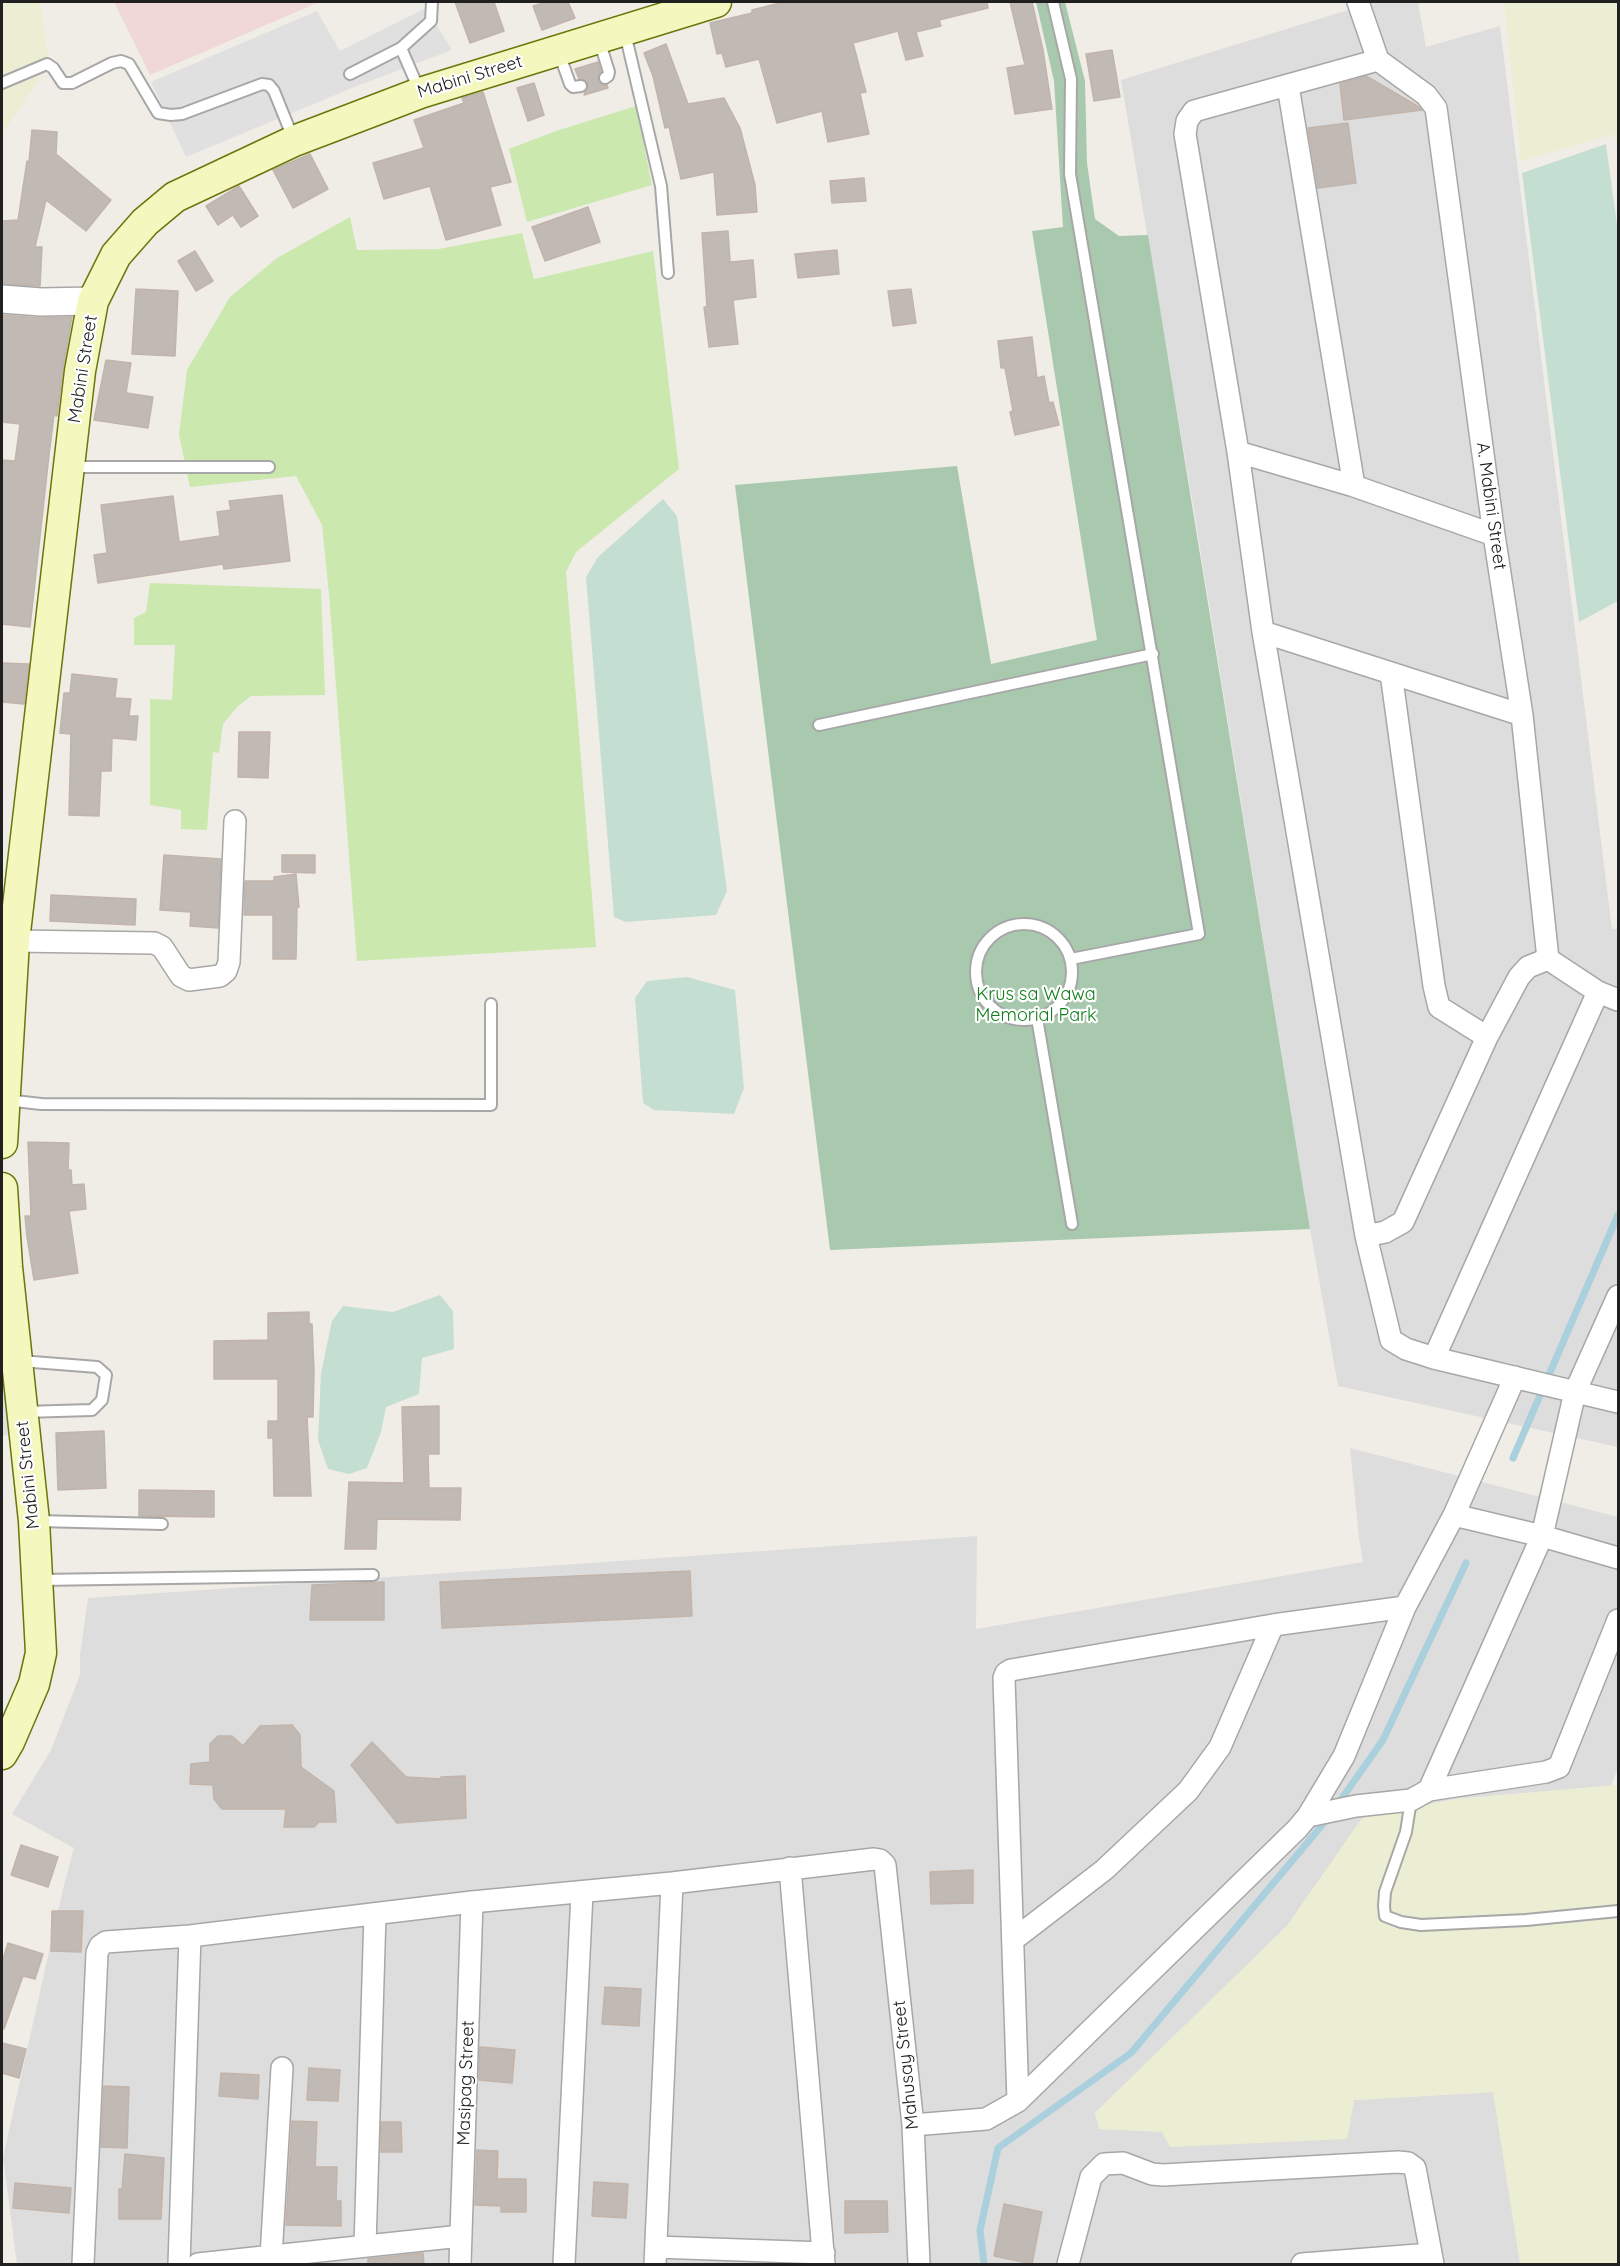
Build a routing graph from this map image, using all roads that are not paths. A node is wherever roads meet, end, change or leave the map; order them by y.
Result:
1 (432, 2) edge
2 (716, 2) edge
3 (1053, 2) edge
4 (1358, 2) edge
5 (611, 33) junction
6 (401, 48) junction
7 (558, 50) junction
8 (1378, 60) junction
9 (350, 74) dead end
10 (605, 78) dead end
11 (2, 82) edge
12 (581, 86) dead end
13 (1288, 86) junction
14 (420, 93) junction
15 (294, 141) junction
16 (668, 273) dead end
17 (2, 299) edge
18 (93, 301) junction
19 (1238, 452) junction
20 (69, 467) junction
21 (269, 467) dead end
22 (1354, 486) junction
23 (1494, 535) junction
24 (1263, 632) junction
25 (1153, 654) junction
26 (1391, 674) junction
27 (1522, 715) junction
28 (819, 725) dead end
29 (235, 820) dead end
30 (14, 941) junction
31 (1071, 959) junction
32 (1548, 959) junction
33 (1598, 992) junction
34 (1618, 1000) edge
35 (491, 1004) dead end
36 (1037, 1018) junction
37 (1487, 1037) junction
38 (3, 1100) edge
39 (2, 1143) edge
40 (2, 1188) edge
41 (1072, 1224) dead end
42 (1366, 1236) junction
43 (1618, 1296) edge
44 (1434, 1358) junction
45 (16, 1361) junction
46 (1522, 1378) junction
47 (1575, 1392) junction
48 (1618, 1402) edge
49 (22, 1412) junction
50 (1454, 1515) junction
51 (34, 1521) junction
52 (162, 1524) dead end
53 (1542, 1536) junction
54 (1618, 1558) edge
55 (373, 1575) dead end
56 (36, 1580) junction
57 (1405, 1607) junction
58 (1618, 1620) edge
59 (1273, 1625) junction
60 (2, 1754) edge
61 (1420, 1795) junction
62 (1313, 1814) junction
63 (790, 1868) junction
64 (672, 1883) junction
65 (582, 1893) junction
66 (472, 1902) junction
67 (1618, 1911) edge
68 (375, 1914) junction
69 (190, 1936) junction
70 (1013, 1940) junction
71 (282, 2068) dead end
72 (1018, 2102) junction
73 (913, 2125) junction
74 (461, 2236) junction
75 (365, 2246) junction
76 (656, 2256) edge
77 (271, 2257) junction
78 (824, 2259) edge
79 (1432, 2259) edge
80 (83, 2265) edge
81 (179, 2265) edge
82 (198, 2265) edge
83 (460, 2265) edge
84 (564, 2265) edge
85 (919, 2265) edge
86 (1068, 2265) edge
87 (1302, 2265) edge

1 - 6 lane
2 - 5 main road, Mabini Street
3 - 25 lane
4 - 8 street
5 - 7 main road, Mabini Street
5 - 10 lane
5 - 16 lane
6 - 9 lane
6 - 14 lane
7 - 12 lane
7 - 14 main road, Mabini Street
8 - 13 street
8 - 23 street, A. Mabini Street
11 - 15 lane
13 - 19 street
13 - 22 street
14 - 15 main road, Mabini Street
15 - 18 main road, Mabini Street
17 - 18 street
18 - 20 main road, Mabini Street
19 - 22 street
19 - 24 street
20 - 21 lane
20 - 30 main road, Mabini Street
22 - 23 street
23 - 27 street, A. Mabini Street
24 - 26 street
24 - 42 street
25 - 28 lane
25 - 31 lane
26 - 27 street
26 - 37 street
27 - 32 street, A. Mabini Street
29 - 30 street
30 - 38 main road, Mabini Street
31 - 36 lane
31 - 36 lane
32 - 33 street
32 - 37 street
33 - 34 street
33 - 44 street
35 - 38 lane
36 - 41 lane
37 - 42 street
38 - 39 main road, Mabini Street
40 - 45 main road, Mabini Street
42 - 44 street
43 - 47 street
44 - 46 street
45 - 49 main road, Mabini Street
45 - 49 lane
46 - 47 street
46 - 50 street
47 - 48 street
47 - 53 street
49 - 51 main road, Mabini Street
50 - 53 street
50 - 57 street
51 - 52 lane
51 - 56 main road, Mabini Street
53 - 54 street
53 - 61 street
55 - 56 lane
56 - 60 main road, Mabini Street
57 - 59 street
57 - 62 street
58 - 61 street
59 - 70 street
59 - 70 street
61 - 62 street
61 - 67 lane
62 - 72 street
63 - 64 street
63 - 73 street, Mahusay Street
63 - 78 street
64 - 65 street
64 - 76 street
65 - 66 street
65 - 84 street
66 - 68 street
66 - 74 street, Masipag Street
68 - 69 street
68 - 75 street
69 - 80 street
69 - 81 street
70 - 72 street
71 - 77 street
72 - 73 street
73 - 85 street, Mahusay Street
74 - 75 street
74 - 83 street, Masipag Street
75 - 77 street
76 - 78 street
77 - 82 street
79 - 86 street
79 - 87 street

